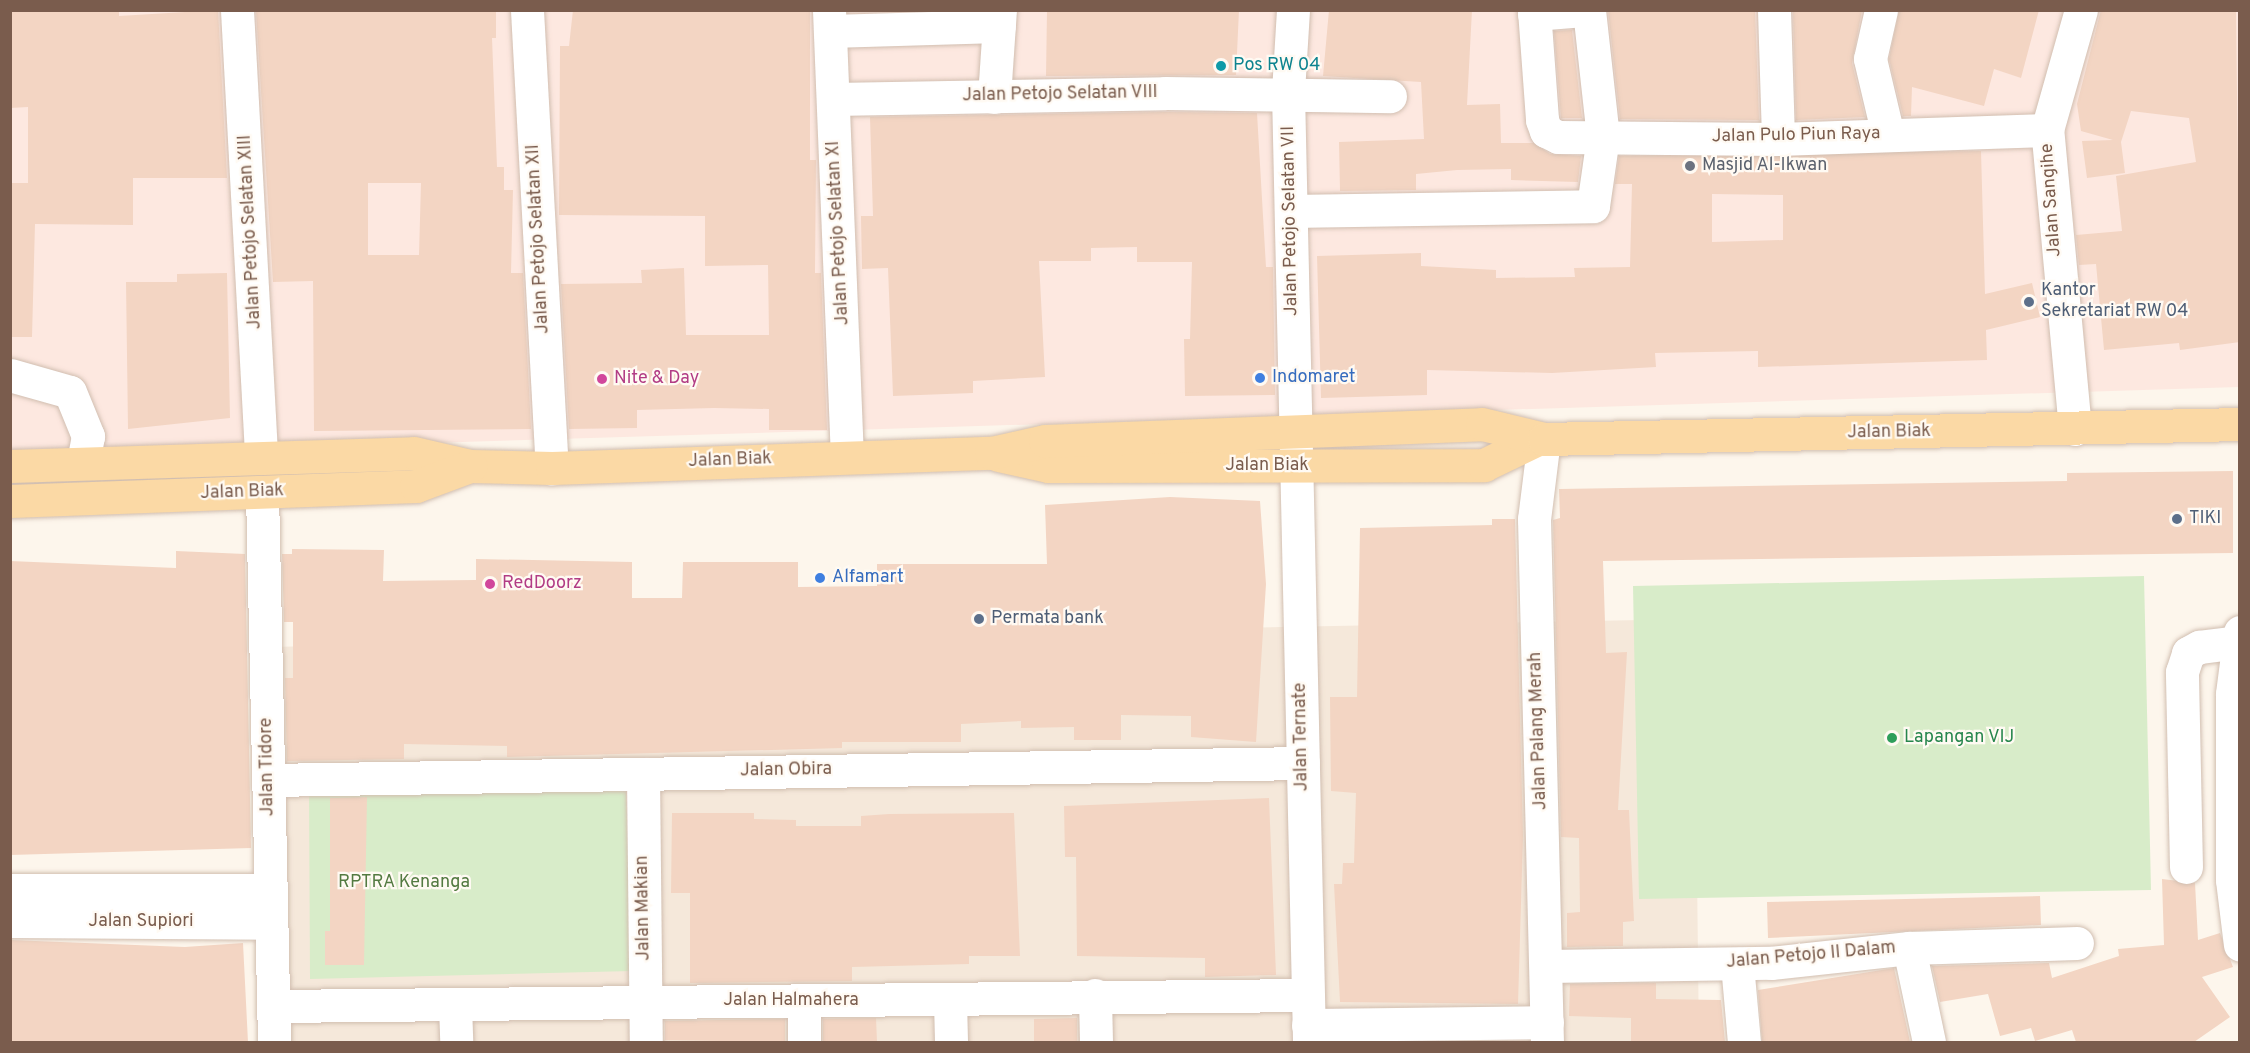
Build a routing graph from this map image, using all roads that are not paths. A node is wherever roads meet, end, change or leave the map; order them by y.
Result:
1 (237, 10) edge
2 (527, 10) edge
3 (1293, 10) edge
4 (1584, 10) edge
5 (1590, 10) edge
6 (1774, 10) edge
7 (1881, 10) edge
8 (2081, 10) edge
9 (1534, 12) edge
10 (999, 18) edge
11 (829, 21) edge
12 (1288, 92) junction
13 (1390, 96) dead end
14 (994, 97) junction
15 (833, 99) junction
16 (2047, 130) junction
17 (1888, 135) junction
18 (1603, 137) junction
19 (1778, 139) junction
20 (1291, 211) junction
21 (10, 375) edge
22 (2240, 424) edge
23 (2075, 429) junction
24 (1296, 431) junction
25 (1541, 439) junction
26 (991, 453) junction
27 (261, 454) junction
28 (847, 456) junction
29 (83, 461) junction
30 (10, 466) edge
31 (470, 466) junction
32 (1298, 466) junction
33 (552, 468) junction
34 (262, 492) junction
35 (10, 501) edge
36 (2239, 637) edge
37 (1303, 763) junction
38 (643, 774) junction
39 (268, 780) junction
40 (2186, 867) dead end
41 (10, 890) edge
42 (270, 890) junction
43 (10, 921) edge
44 (270, 923) junction
45 (2077, 943) dead end
46 (2240, 945) edge
47 (1909, 948) junction
48 (1737, 964) junction
49 (1546, 966) junction
50 (1095, 995) junction
51 (804, 1000) junction
52 (950, 1000) junction
53 (645, 1002) junction
54 (455, 1005) junction
55 (274, 1006) junction
56 (1308, 1021) edge
57 (1547, 1032) edge
58 (274, 1042) edge
59 (456, 1042) edge
60 (646, 1042) edge
61 (804, 1042) edge
62 (951, 1042) edge
63 (1096, 1042) edge
64 (1744, 1042) edge
65 (1929, 1042) edge

1 - 27 street, Jalan Petojo Selatan XIII
2 - 33 street, Jalan Petojo Selatan XII
3 - 12 street, Jalan Petojo Selatan VII
4 - 9 street
5 - 18 street
6 - 19 street
7 - 17 street
8 - 16 street, Jalan Sangihe
9 - 18 street, Jalan Pulo Piun Raya
10 - 11 street
10 - 14 street
11 - 15 street, Jalan Petojo Selatan XI
12 - 13 street, Jalan Petojo Selatan VIII
12 - 14 street, Jalan Petojo Selatan VIII
12 - 20 street, Jalan Petojo Selatan VII
14 - 15 street, Jalan Petojo Selatan VIII
15 - 28 street, Jalan Petojo Selatan XI
16 - 17 street, Jalan Pulo Piun Raya
16 - 23 street, Jalan Sangihe
17 - 19 street, Jalan Pulo Piun Raya
18 - 19 street, Jalan Pulo Piun Raya
18 - 20 street
20 - 24 street, Jalan Petojo Selatan VII
21 - 29 street
22 - 23 main road, Jalan Biak
23 - 25 main road, Jalan Biak
24 - 25 main road, Jalan Biak
24 - 26 main road, Jalan Biak
24 - 32 street, Jalan Ternate
25 - 32 main road, Jalan Biak
25 - 49 street, Jalan Palang Merah
26 - 28 main road, Jalan Biak
26 - 32 main road, Jalan Biak
27 - 29 main road, Jalan Biak
27 - 31 main road, Jalan Biak
28 - 33 main road, Jalan Biak
29 - 30 main road, Jalan Biak
31 - 33 main road, Jalan Biak
31 - 34 main road, Jalan Biak
32 - 37 street, Jalan Ternate
34 - 35 main road, Jalan Biak
34 - 39 street, Jalan Tidore
36 - 40 street
36 - 46 street
37 - 38 street, Jalan Obira
37 - 56 street, Jalan Ternate
38 - 39 street, Jalan Obira
38 - 53 street, Jalan Makian
39 - 42 street, Jalan Tidore
41 - 42 street, Jalan Supiori
42 - 44 street, Jalan Tidore
43 - 44 street, Jalan Supiori
44 - 55 street, Jalan Tidore
45 - 47 street, Jalan Petojo II Dalam
47 - 48 street, Jalan Petojo II Dalam
47 - 65 street
48 - 49 street, Jalan Petojo II Dalam
48 - 64 street
49 - 57 street, Jalan Palang Merah
50 - 52 street, Jalan Halmahera
50 - 56 street, Jalan Halmahera
50 - 63 street
51 - 52 street, Jalan Halmahera
51 - 53 street, Jalan Halmahera
51 - 61 street
52 - 62 street
53 - 54 street, Jalan Halmahera
53 - 60 street, Jalan Makian
54 - 55 street, Jalan Halmahera
54 - 59 street
55 - 58 street, Jalan Tidore
56 - 57 street, Jalan Palang Merah

